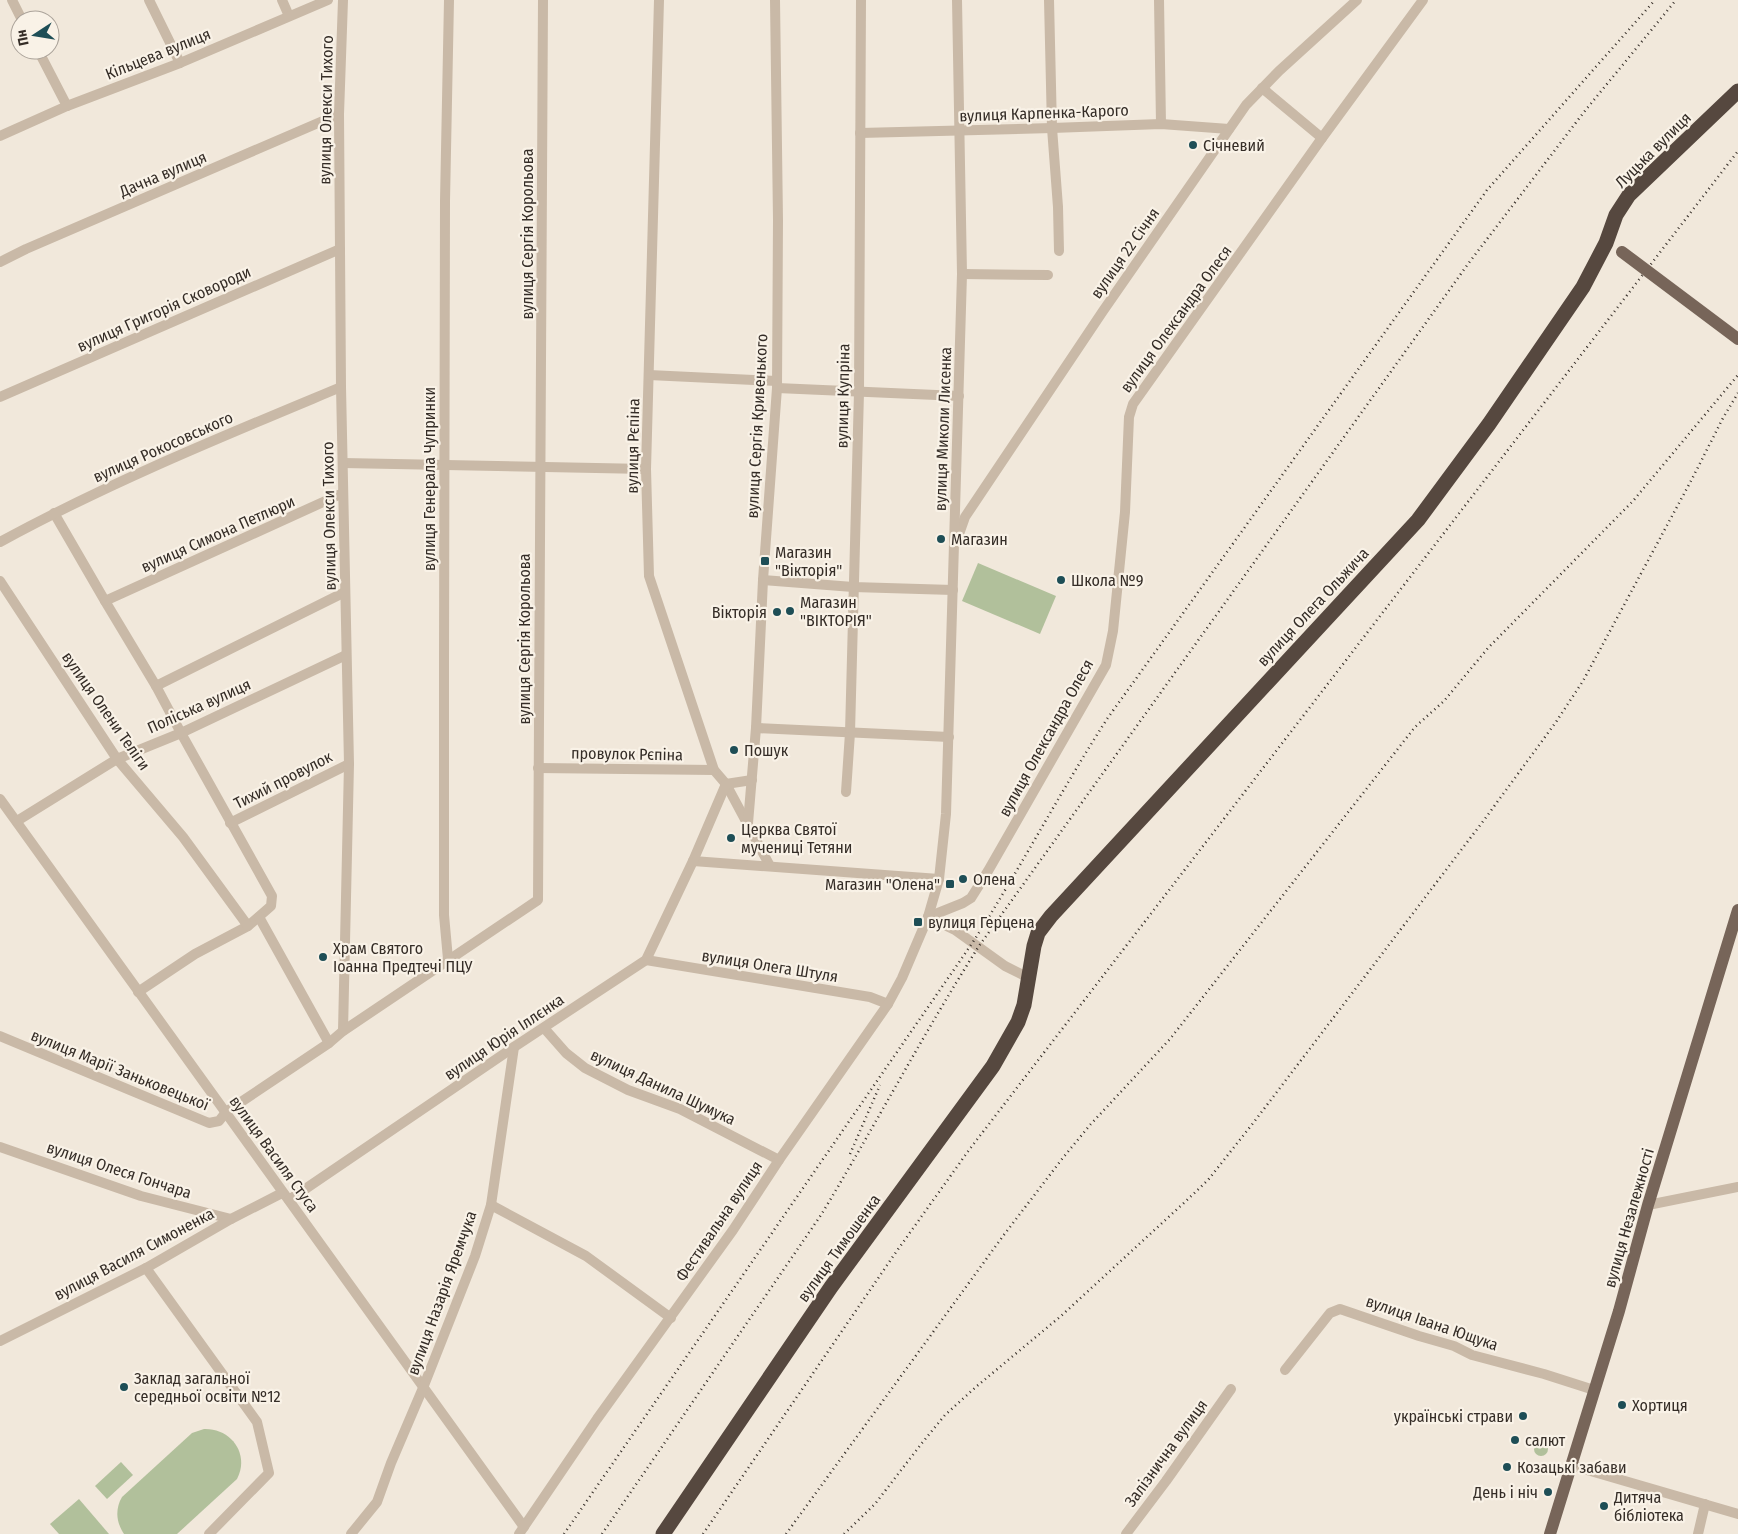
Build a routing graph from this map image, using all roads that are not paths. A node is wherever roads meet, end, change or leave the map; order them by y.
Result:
1 (149, 0) edge
2 (282, 0) edge
3 (328, 0) edge
4 (343, 0) edge
5 (449, 0) edge
6 (543, 0) edge
7 (659, 0) edge
8 (775, 0) edge
9 (861, 0) edge
10 (957, 0) edge
11 (1049, 0) edge
12 (1159, 0) edge
13 (1357, 0) edge
14 (1423, 0) edge
15 (289, 16) junction
16 (43, 60) edge
17 (180, 63) junction
18 (1262, 88) junction
19 (1738, 91) edge
20 (67, 106) junction
21 (339, 114) junction
22 (1161, 124) junction
23 (1052, 128) junction
24 (1229, 129) junction
25 (959, 130) junction
26 (860, 133) junction
27 (0, 136) edge
28 (1322, 138) junction
29 (1606, 243) junction
30 (340, 249) junction
31 (1059, 251) dead end
32 (0, 262) edge
33 (962, 274) junction
34 (1048, 275) dead end
35 (1738, 338) edge
36 (649, 375) junction
37 (777, 384) junction
38 (341, 386) junction
39 (859, 392) junction
40 (959, 396) junction
41 (0, 397) edge
42 (343, 463) junction
43 (445, 466) junction
44 (541, 466) junction
45 (646, 469) junction
46 (343, 493) junction
47 (54, 513) junction
48 (0, 542) edge
49 (955, 552) junction
50 (763, 580) junction
51 (0, 581) edge
52 (853, 587) junction
53 (953, 590) junction
54 (346, 592) junction
55 (104, 601) junction
56 (346, 655) junction
57 (156, 686) junction
58 (756, 728) junction
59 (180, 733) junction
60 (850, 733) junction
61 (949, 737) junction
62 (117, 759) junction
63 (348, 764) junction
64 (538, 768) junction
65 (714, 770) junction
66 (752, 780) junction
67 (726, 784) junction
68 (846, 792) dead end
69 (0, 798) edge
70 (16, 821) junction
71 (230, 823) junction
72 (748, 823) junction
73 (693, 862) junction
74 (770, 866) junction
75 (939, 880) junction
76 (1738, 910) edge
77 (259, 916) junction
78 (928, 917) junction
79 (248, 926) junction
80 (448, 959) junction
81 (646, 960) junction
82 (1029, 978) junction
83 (138, 992) junction
84 (888, 1004) junction
85 (544, 1028) junction
86 (343, 1031) junction
87 (0, 1036) edge
88 (329, 1043) junction
89 (514, 1047) junction
90 (226, 1112) junction
91 (0, 1147) edge
92 (779, 1160) junction
93 (1738, 1187) edge
94 (286, 1197) junction
95 (491, 1205) junction
96 (1648, 1205) junction
97 (231, 1219) junction
98 (146, 1268) junction
99 (671, 1318) junction
100 (0, 1340) edge
101 (1285, 1370) dead end
102 (423, 1388) junction
103 (1231, 1389) dead end
104 (1594, 1390) junction
105 (1570, 1465) junction
106 (1705, 1504) junction
107 (1738, 1514) edge
108 (521, 1531) edge
109 (209, 1534) edge
110 (351, 1534) edge
111 (663, 1534) edge
112 (1126, 1534) edge
113 (1550, 1534) edge
114 (1698, 1534) edge

1 - 17 street
2 - 15 street
3 - 15 street, Кільцева вулиця
4 - 21 street, вулиця Олекси Тихого
5 - 43 street, вулиця Генерала Чупринки
6 - 44 street, вулиця Сергія Корольова
7 - 36 street, вулиця Рєпіна
8 - 37 street, вулиця Сергія Кривенького
9 - 26 street, вулиця Купріна
10 - 25 street, вулиця Миколи Лисенка
11 - 23 street
12 - 22 street
13 - 18 street, вулиця 22 Січня
14 - 28 street, вулиця Олександра Олеся
15 - 17 street, Кільцева вулиця
16 - 20 street
17 - 20 street, Кільцева вулиця
18 - 24 street, вулиця 22 Січня
18 - 28 street
19 - 29 highway, Луцька вулиця
20 - 27 street, Кільцева вулиця
21 - 30 street, вулиця Олекси Тихого
21 - 32 street, Дачна вулиця
22 - 23 street, вулиця Карпенка-Карого
22 - 24 street, вулиця Карпенка-Карого
23 - 25 street, вулиця Карпенка-Карого
23 - 31 street
24 - 49 street, вулиця 22 Січня
25 - 26 street, вулиця Карпенка-Карого
25 - 33 street, вулиця Миколи Лисенка
26 - 39 street, вулиця Купріна
28 - 78 street, вулиця Олександра Олеся
29 - 35 main road, bridge
29 - 82 highway, вулиця Олега Ольжича
30 - 38 street, вулиця Олекси Тихого
30 - 41 street, вулиця Григорія Сковороди
33 - 34 street
33 - 40 street, вулиця Миколи Лисенка
36 - 37 street
36 - 45 street, вулиця Рєпіна
37 - 39 street
37 - 50 street, вулиця Сергія Кривенького
38 - 42 street, вулиця Олекси Тихого
38 - 47 street, вулиця Рокосовського
39 - 40 street
39 - 52 street, вулиця Купріна
40 - 49 street, вулиця Миколи Лисенка
42 - 43 street
42 - 46 street, вулиця Олекси Тихого
43 - 44 street
43 - 80 street, вулиця Генерала Чупринки
44 - 45 street
44 - 64 street, вулиця Сергія Корольова
45 - 65 street, вулиця Рєпіна
46 - 54 street, вулиця Олекси Тихого
46 - 55 street, вулиця Симона Петлюри
47 - 48 street, вулиця Рокосовського
47 - 55 street
49 - 53 street, вулиця Миколи Лисенка
50 - 52 street
50 - 58 street, вулиця Сергія Кривенького
51 - 62 street, вулиця Олени Теліги
52 - 53 street
52 - 60 street, вулиця Купріна
53 - 61 street, вулиця Миколи Лисенка
54 - 56 street, вулиця Олекси Тихого
54 - 57 street
55 - 57 street
56 - 59 street, Поліська вулиця
56 - 63 street, вулиця Олекси Тихого
57 - 59 street
58 - 60 street
58 - 66 street, вулиця Сергія Кривенького
59 - 62 street, Поліська вулиця
59 - 71 street
60 - 61 street
60 - 68 street, вулиця Купріна
61 - 75 street, вулиця Миколи Лисенка
62 - 70 street, Поліська вулиця
62 - 79 street, вулиця Олени Теліги
63 - 71 street, Тихий провулок
63 - 86 street, вулиця Олекси Тихого
64 - 65 street, провулок Рєпіна
64 - 80 street, вулиця Сергія Корольова
65 - 67 street, вулиця Рєпіна
66 - 67 street
66 - 72 street, вулиця Сергія Кривенького
67 - 72 street, вулиця Рєпіна
67 - 73 street
69 - 70 street, вулиця Василя Стуса
70 - 83 street, вулиця Василя Стуса
71 - 77 street
72 - 74 street, вулиця Рєпіна
73 - 74 street
73 - 81 street
74 - 75 street
75 - 78 street, вулиця Миколи Лисенка
76 - 96 main road, вулиця Незалежності
77 - 79 street
77 - 88 street
78 - 82 street
78 - 84 street, Фестивальна вулиця
79 - 83 street
80 - 86 street, вулиця Сергія Корольова
81 - 84 street, вулиця Олега Штуля
81 - 85 street, вулиця Юрія Іллєнка
82 - 111 highway, вулиця Тимошенка
83 - 90 street, вулиця Василя Стуса
84 - 92 street, Фестивальна вулиця
85 - 89 street, вулиця Юрія Іллєнка
85 - 92 street, вулиця Данила Шумука
86 - 88 street, вулиця Сергія Корольова
87 - 90 street, вулиця Марії Заньковецької
88 - 90 street, вулиця Сергія Корольова
89 - 94 street, вулиця Юрія Іллєнка
89 - 95 street, вулиця Назарія Яремчука
90 - 94 street, вулиця Василя Стуса
91 - 97 street, вулиця Олеся Гончара
92 - 99 street, Фестивальна вулиця
93 - 96 street
94 - 97 street, вулиця Василя Симоненка
94 - 102 street, вулиця Василя Стуса
95 - 99 street
95 - 102 street, вулиця Назарія Яремчука
96 - 104 main road, вулиця Незалежності
97 - 98 street, вулиця Василя Симоненка
98 - 100 street, вулиця Василя Симоненка
98 - 109 street
99 - 108 street, Фестивальна вулиця
101 - 104 street, вулиця Івана Ющука
102 - 108 street, вулиця Василя Стуса
102 - 110 street, вулиця Назарія Яремчука
103 - 112 street, Залізнична вулиця
104 - 105 main road, вулиця Незалежності
105 - 106 street
105 - 113 main road, вулиця Незалежності
106 - 107 street
106 - 114 street

